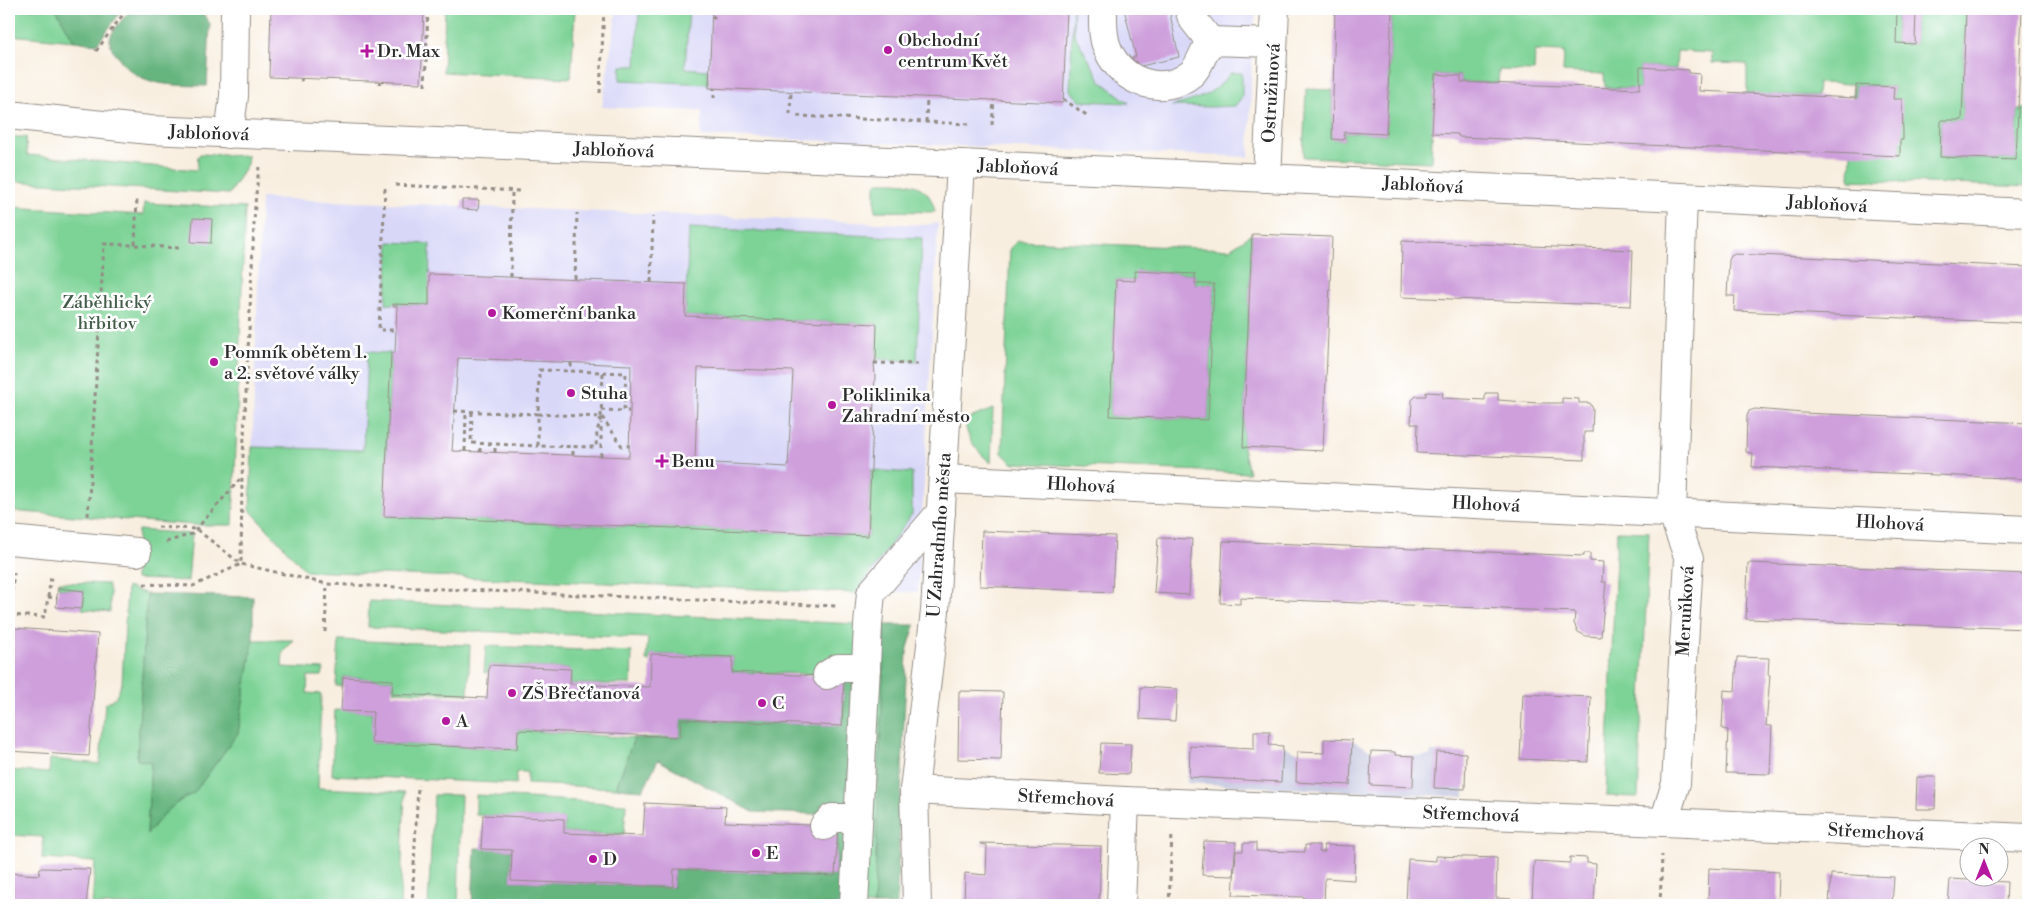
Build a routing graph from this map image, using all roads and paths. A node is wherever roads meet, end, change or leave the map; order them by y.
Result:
1 (127, 9) edge
2 (235, 9) edge
3 (424, 9) edge
4 (428, 9) edge
5 (604, 9) edge
6 (708, 9) edge
7 (1103, 9) edge
8 (1189, 9) edge
9 (1274, 9) edge
10 (717, 22) dead end
11 (1210, 41) junction
12 (1273, 42) junction
13 (96, 51) dead end
14 (425, 86) dead end
15 (714, 88) dead end
16 (791, 92) dead end
17 (600, 93) dead end
18 (927, 97) dead end
19 (714, 98) dead end
20 (1063, 99) dead end
21 (994, 100) dead end
22 (790, 114) dead end
23 (9, 115) edge
24 (798, 116) dead end
25 (1088, 116) dead end
26 (926, 122) junction
27 (969, 124) dead end
28 (992, 125) dead end
29 (229, 134) junction
30 (961, 164) junction
31 (259, 166) dead end
32 (1267, 178) junction
33 (395, 185) dead end
34 (385, 188) dead end
35 (512, 191) junction
36 (521, 191) dead end
37 (137, 198) dead end
38 (1683, 198) junction
39 (2028, 213) edge
40 (577, 214) dead end
41 (652, 217) dead end
42 (135, 245) junction
43 (179, 248) dead end
44 (511, 277) dead end
45 (575, 280) dead end
46 (651, 282) dead end
47 (396, 330) dead end
48 (874, 362) dead end
49 (571, 363) dead end
50 (924, 364) dead end
51 (571, 371) junction
52 (603, 373) junction
53 (601, 410) junction
54 (624, 411) junction
55 (629, 411) dead end
56 (454, 412) dead end
57 (466, 412) junction
58 (472, 412) junction
59 (538, 414) junction
60 (601, 417) junction
61 (480, 444) junction
62 (495, 444) junction
63 (538, 446) junction
64 (629, 446) dead end
65 (573, 447) junction
66 (465, 451) dead end
67 (480, 452) dead end
68 (495, 452) dead end
69 (573, 455) dead end
70 (600, 456) dead end
71 (242, 478) junction
72 (943, 479) junction
73 (941, 512) junction
74 (1672, 512) junction
75 (149, 526) dead end
76 (196, 529) junction
77 (2028, 530) edge
78 (9, 540) edge
79 (85, 548) junction
80 (137, 552) dead end
81 (241, 564) junction
82 (14, 572) dead end
83 (51, 575) dead end
84 (136, 584) dead end
85 (327, 584) junction
86 (48, 596) junction
87 (57, 598) dead end
88 (869, 608) junction
89 (9, 615) edge
90 (325, 632) dead end
91 (866, 668) junction
92 (828, 676) dead end
93 (418, 784) dead end
94 (914, 790) junction
95 (1125, 801) junction
96 (1174, 803) junction
97 (858, 818) junction
98 (1664, 822) junction
99 (824, 826) dead end
100 (2028, 838) edge
101 (412, 905) edge
102 (854, 905) edge
103 (917, 905) edge
104 (1121, 905) edge
105 (1169, 905) edge
106 (1660, 905) edge

1 - 13 path
2 - 29 street
3 - 4 path
4 - 14 path
5 - 17 path
6 - 10 path
7 - 11 street
8 - 11 street
9 - 12 street, Ostružinová
11 - 12 street
12 - 32 street, Ostružinová
15 - 19 path
16 - 22 path
18 - 26 path
20 - 25 path
21 - 28 path
23 - 29 street, Jabloňová
24 - 26 path
26 - 27 path
29 - 30 street, Jabloňová
30 - 32 street, Jabloňová
30 - 72 street, U Zahradního města
31 - 71 path
32 - 38 street, Jabloňová
33 - 35 path
34 - 47 path
35 - 36 path
35 - 44 path
37 - 42 path
38 - 39 street, Jabloňová
38 - 74 street, Meruňková
40 - 45 path
41 - 46 path
42 - 43 path
42 - 79 path
48 - 50 path
49 - 51 path
51 - 52 path
51 - 59 path
52 - 53 path
52 - 54 path
53 - 54 path
53 - 60 path
54 - 55 path
56 - 57 path
57 - 58 path
57 - 66 path
58 - 59 path
58 - 61 path
59 - 60 path
59 - 63 path
60 - 64 path
60 - 65 path
60 - 70 path
61 - 62 path
61 - 67 path
62 - 63 path
62 - 68 path
63 - 65 path
65 - 69 path
71 - 76 path
71 - 81 path
72 - 73 street, U Zahradního města
72 - 74 street, Hlohová
73 - 88 street
73 - 94 street, U Zahradního města
74 - 77 street, Hlohová
74 - 98 street, Meruňková
75 - 76 path
76 - 81 path
78 - 79 street
79 - 80 street
81 - 84 path
81 - 85 path
82 - 89 path
83 - 86 path
85 - 88 path
85 - 90 path
86 - 87 path
86 - 89 path
88 - 91 street
91 - 92 street
91 - 97 street
93 - 101 path
94 - 95 street, Střemchová
94 - 103 street, U Zahradního města
95 - 96 street, Střemchová
95 - 104 street
96 - 98 street, Střemchová
96 - 105 path
97 - 99 street
97 - 102 street
98 - 100 street, Střemchová
98 - 106 path

